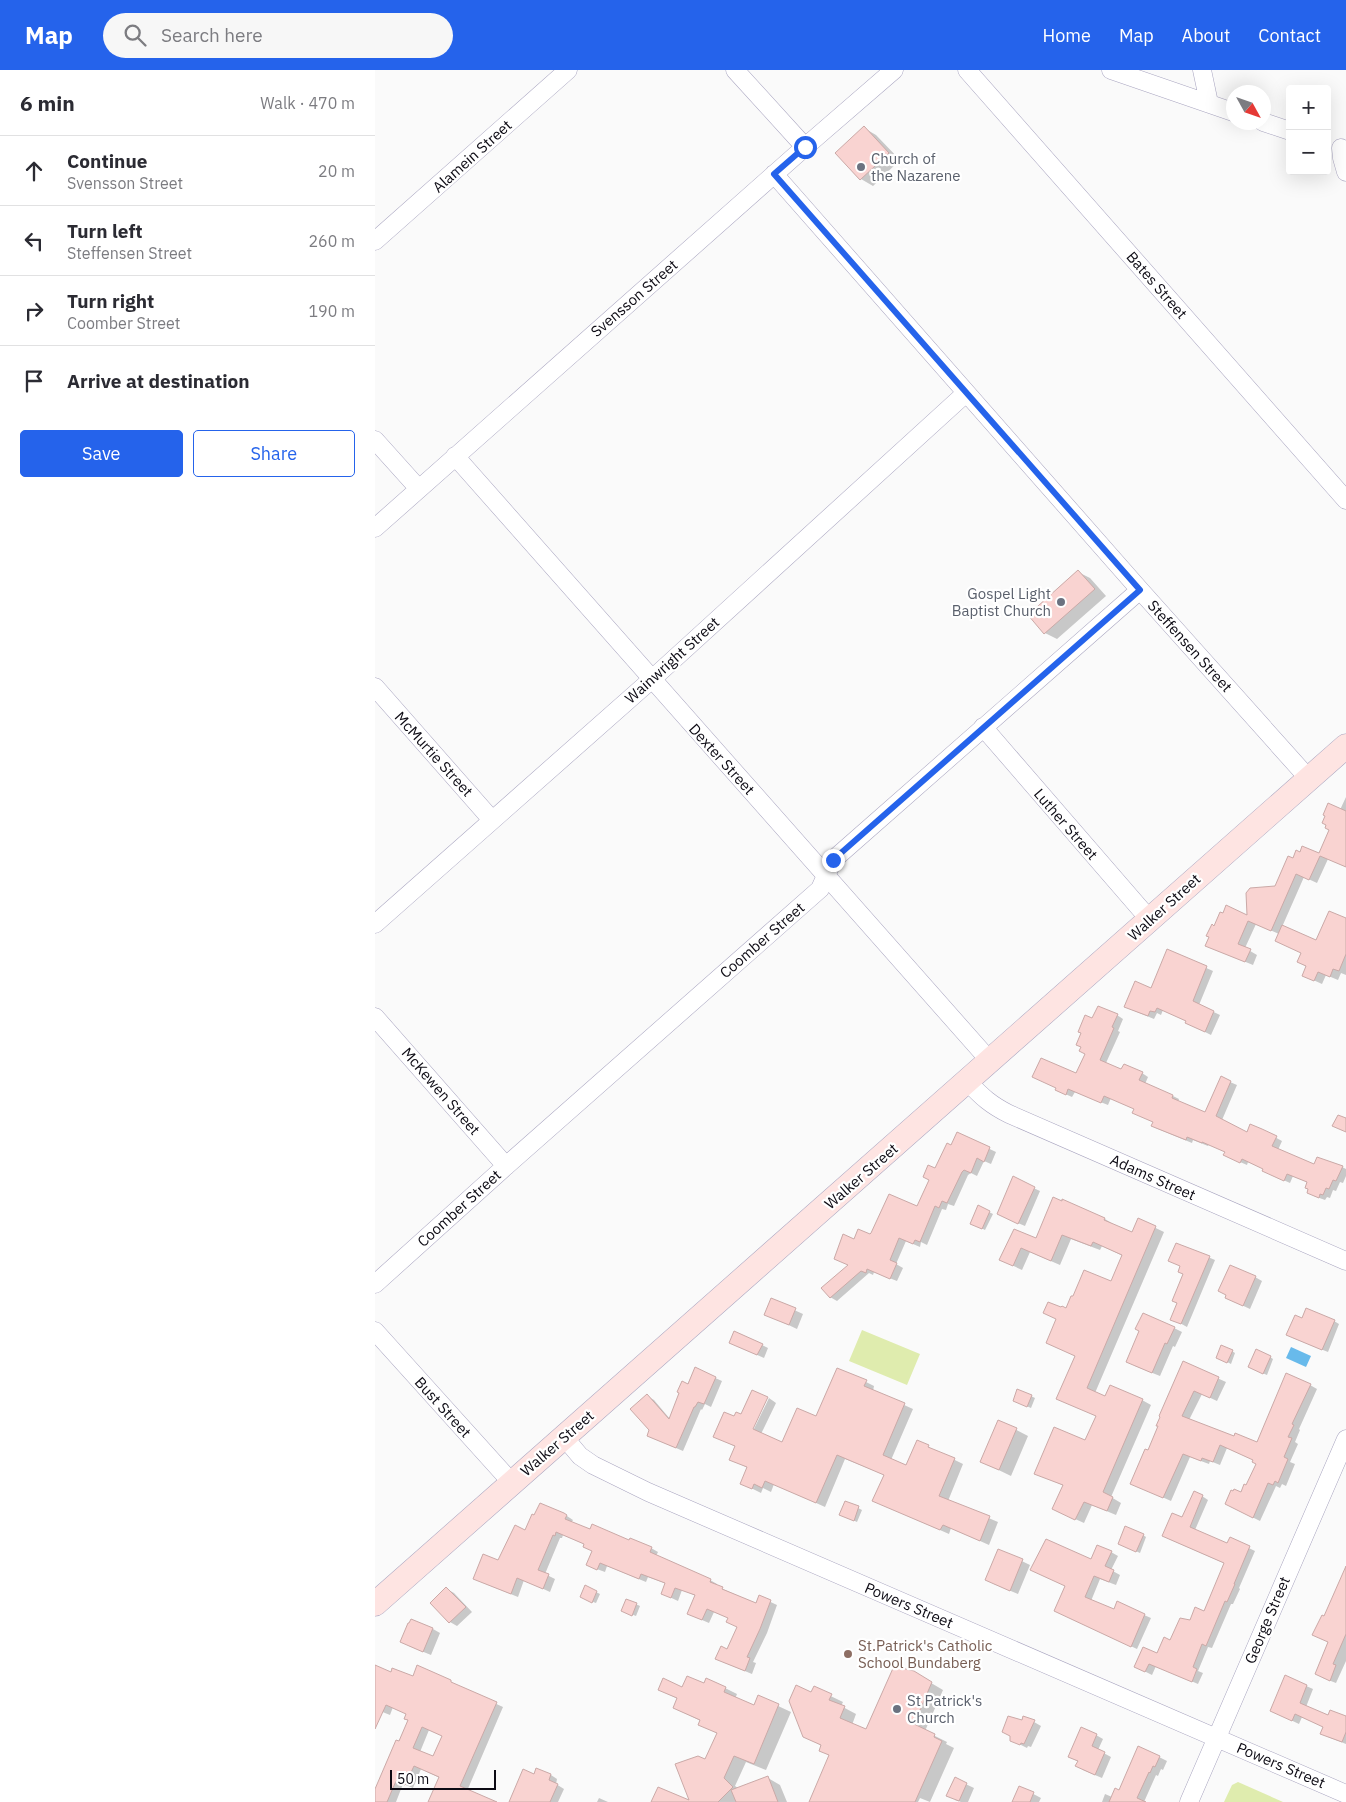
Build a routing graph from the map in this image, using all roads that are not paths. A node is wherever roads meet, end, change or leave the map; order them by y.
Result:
1 (568, 70) edge
2 (735, 70) edge
3 (894, 70) edge
4 (967, 70) edge
5 (1111, 70) edge
6 (1202, 70) edge
7 (1209, 104) junction
8 (1226, 110) edge
9 (1271, 124) edge
10 (1286, 129) edge
11 (805, 147) junction
12 (1338, 147) edge
13 (1346, 172) edge
14 (774, 174) junction
15 (375, 242) edge
16 (966, 393) junction
17 (375, 440) edge
18 (455, 456) junction
19 (419, 489) junction
20 (1346, 500) edge
21 (375, 528) edge
22 (1140, 590) junction
23 (651, 680) junction
24 (375, 688) edge
25 (983, 727) junction
26 (1346, 746) edge
27 (1309, 779) junction
28 (492, 820) junction
29 (826, 876) junction
30 (1150, 920) junction
31 (375, 924) edge
32 (375, 1017) edge
33 (991, 1061) junction
34 (968, 1082) junction
35 (506, 1166) junction
36 (1346, 1261) edge
37 (375, 1284) edge
38 (375, 1331) edge
39 (564, 1438) junction
40 (1346, 1439) edge
41 (512, 1483) junction
42 (375, 1604) edge
43 (1217, 1738) junction
44 (1346, 1794) edge
45 (1189, 1802) edge

1 - 15 street, Alamein Street
2 - 11 street
3 - 11 street, Svensson Street
4 - 20 street, Bates Street
5 - 7 street
6 - 7 street
7 - 8 street
9 - 10 street
11 - 14 street, Svensson Street
12 - 13 street
14 - 16 street, Steffensen Street
14 - 18 street, Svensson Street
16 - 22 street, Steffensen Street
16 - 23 street, Wainwright Street
17 - 19 street
18 - 19 street, Svensson Street
18 - 23 street, Dexter Street
19 - 21 street, Svensson Street
22 - 25 street, Coomber Street
22 - 27 street, Steffensen Street
23 - 28 street, Wainwright Street
23 - 29 street, Dexter Street
24 - 28 street, McMurtie Street
25 - 29 street, Coomber Street
25 - 30 street, Luther Street
26 - 27 main road, Walker Street
27 - 30 main road, Walker Street
28 - 31 street, Wainwright Street
29 - 33 street, Dexter Street
29 - 35 street, Coomber Street
30 - 33 main road, Walker Street
32 - 35 street, McKewen Street
33 - 34 main road, Walker Street
34 - 36 street, Adams Street
34 - 39 main road, Walker Street
35 - 37 street, Coomber Street
38 - 41 street, Bust Street
39 - 41 main road, Walker Street
39 - 43 street, Powers Street
40 - 43 street, George Street
41 - 42 main road, Walker Street
43 - 44 street, Powers Street
43 - 45 street, George Street

